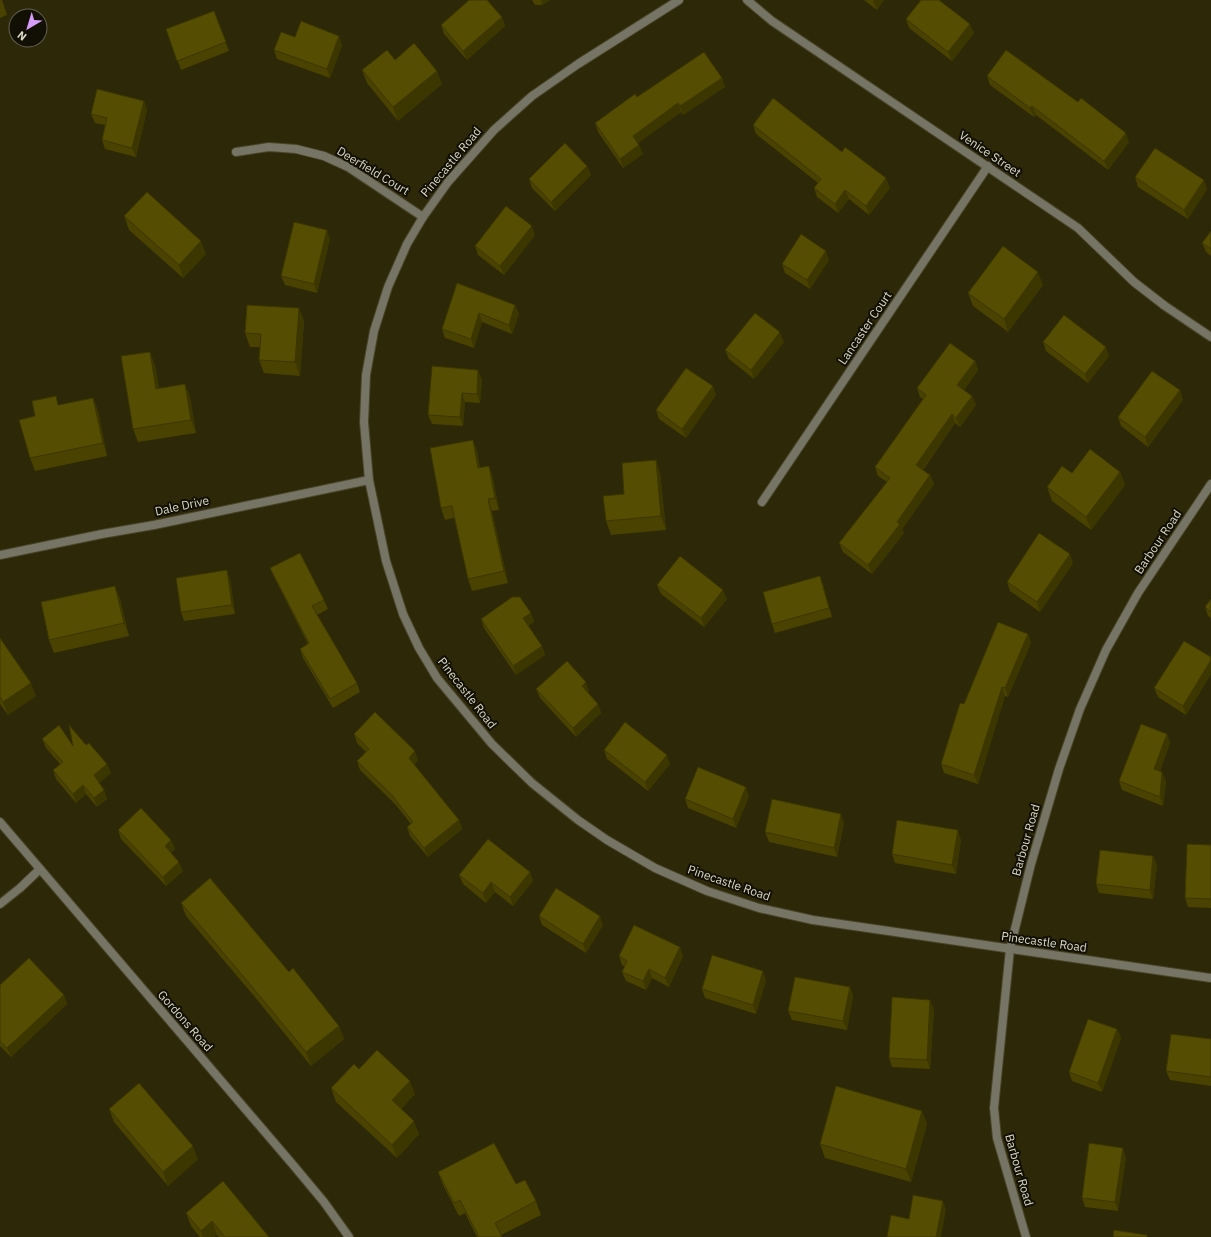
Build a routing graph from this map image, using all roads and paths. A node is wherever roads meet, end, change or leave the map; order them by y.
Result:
1 (678, 0) edge
2 (747, 0) edge
3 (236, 152) dead end
4 (988, 166) junction
5 (423, 217) junction
6 (1211, 337) edge
7 (369, 480) junction
8 (1211, 484) edge
9 (762, 502) dead end
10 (0, 555) edge
11 (0, 822) edge
12 (40, 869) junction
13 (0, 904) edge
14 (1010, 949) junction
15 (1211, 978) edge
16 (349, 1237) edge
17 (1026, 1237) edge

1 - 5 street, Pinecastle Road
2 - 4 street, Venice Street
3 - 5 street, Deerfield Court
4 - 6 street, Venice Street
4 - 9 street, Lancaster Court
5 - 7 street, Pinecastle Road
7 - 10 street, Dale Drive
7 - 14 street, Pinecastle Road
8 - 14 street, Barbour Road
11 - 12 street, Gordons Road
12 - 13 street
12 - 16 street, Gordons Road
14 - 15 street, Pinecastle Road
14 - 17 street, Barbour Road

